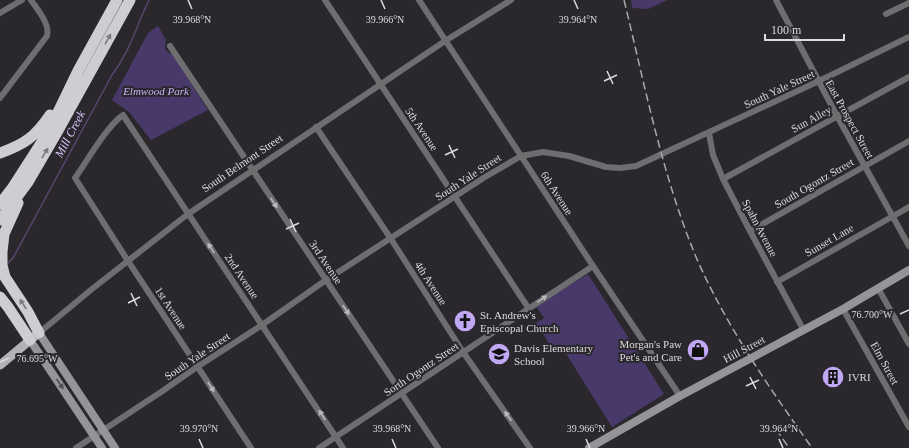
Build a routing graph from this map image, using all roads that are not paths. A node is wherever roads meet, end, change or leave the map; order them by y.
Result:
1 (22, 0) edge
2 (31, 0) edge
3 (117, 0) edge
4 (130, 0) edge
5 (325, 0) edge
6 (418, 0) edge
7 (511, 0) edge
8 (776, 0) edge
9 (909, 3) edge
10 (0, 13) edge
11 (886, 14) dead end
12 (909, 37) edge
13 (445, 41) junction
14 (170, 46) dead end
15 (78, 71) junction
16 (909, 77) edge
17 (818, 81) junction
18 (380, 84) junction
19 (0, 98) edge
20 (123, 115) joint
21 (837, 116) junction
22 (316, 127) junction
23 (709, 133) junction
24 (909, 141) edge
25 (0, 153) edge
26 (521, 156) junction
27 (865, 166) junction
28 (35, 170) junction
29 (252, 170) junction
30 (723, 179) junction
31 (455, 197) junction
32 (0, 204) edge
33 (909, 207) edge
34 (188, 214) junction
35 (892, 216) junction
36 (0, 220) edge
37 (750, 231) junction
38 (391, 239) junction
39 (909, 246) edge
40 (128, 261) junction
41 (593, 266) junction
42 (909, 270) edge
43 (326, 280) junction
44 (777, 282) junction
45 (878, 288) junction
46 (0, 297) edge
47 (529, 309) junction
48 (842, 309) junction
49 (262, 325) junction
50 (803, 329) junction
51 (34, 336) junction
52 (909, 344) edge
53 (463, 352) junction
54 (0, 365) edge
55 (197, 367) junction
56 (402, 394) junction
57 (680, 396) junction
58 (906, 417) edge
59 (909, 427) edge
60 (103, 430) junction
61 (94, 436) junction
62 (336, 437) junction
63 (76, 448) edge
64 (102, 448) edge
65 (115, 448) edge
66 (251, 448) edge
67 (319, 448) edge
68 (343, 448) edge
69 (438, 448) edge
70 (530, 448) edge
71 (589, 448) edge

1 - 10 street
2 - 19 street
3 - 15 highway
28 -> 4 highway
5 - 18 street, 5th Avenue
6 - 13 street, 6th Avenue
7 - 13 street, South Belmont Street
8 - 17 street, East Prospect Street
9 - 11 street
12 - 17 street, South Yale Street
13 - 18 street, South Belmont Street
13 - 26 street, 6th Avenue
14 - 29 street, 3rd Avenue
15 - 25 highway
15 - 32 highway
16 - 21 street, Sun Alley
17 - 21 street, East Prospect Street
17 - 23 street, South Yale Street
18 - 22 street, South Belmont Street
18 - 31 street, 5th Avenue
20 - 34 street, 2nd Avenue
20 - 40 street, 1st Avenue
21 - 27 street, East Prospect Street
21 - 30 street, Sun Alley
22 - 29 street, South Belmont Street
22 - 38 street, 4th Avenue
23 - 26 street, South Yale Street
23 - 30 street, Spahn Avenue
24 - 27 street, South Ogontz Street
26 - 31 street, South Yale Street
26 - 41 street, 6th Avenue
27 - 35 street, East Prospect Street
27 - 37 street, South Ogontz Street
28 - 36 highway
51 -> 28 highway
29 - 34 street, South Belmont Street
29 -> 43 street, 3rd Avenue
30 - 37 street, Spahn Avenue
31 - 38 street, South Yale Street
31 - 47 street, 5th Avenue
33 - 35 street, Sunset Lane
34 - 40 street, South Belmont Street
49 -> 34 street, 2nd Avenue
35 - 39 street, East Prospect Street
35 - 44 street, Sunset Lane
37 - 44 street, Spahn Avenue
38 - 43 street, South Yale Street
38 - 53 street, 4th Avenue
40 - 51 street, South Belmont Street
40 - 55 street, 1st Avenue
47 -> 41 street, Sorth Ogontz Street
41 - 57 street, 6th Avenue
42 - 45 main road, Hill Street
43 - 49 street, South Yale Street
43 -> 56 street, 3rd Avenue
44 - 50 street, Spahn Avenue
45 - 48 main road, Hill Street
45 - 52 street
46 - 51 highway
47 - 53 street, Sorth Ogontz Street
48 - 50 main road, Hill Street
48 - 58 street, Elm Street
49 - 55 street, South Yale Street
62 -> 49 street, 2nd Avenue
50 - 57 main road, Hill Street
51 - 54 main road, South Belmont Street
51 - 60 main road
51 -> 61 main road
53 - 56 street, Sorth Ogontz Street
70 -> 53 street, 4th Avenue
55 - 60 street, South Yale Street
55 -> 66 street, 1st Avenue
56 - 62 street, Sorth Ogontz Street
56 - 69 street, 3rd Avenue
57 - 71 main road, Hill Street
58 - 59 street, Elm Street
60 - 61 street, South Yale Street
60 - 65 main road
61 - 63 street, South Yale Street
61 - 64 main road
62 - 67 street, Sorth Ogontz Street
62 - 68 street, 2nd Avenue

